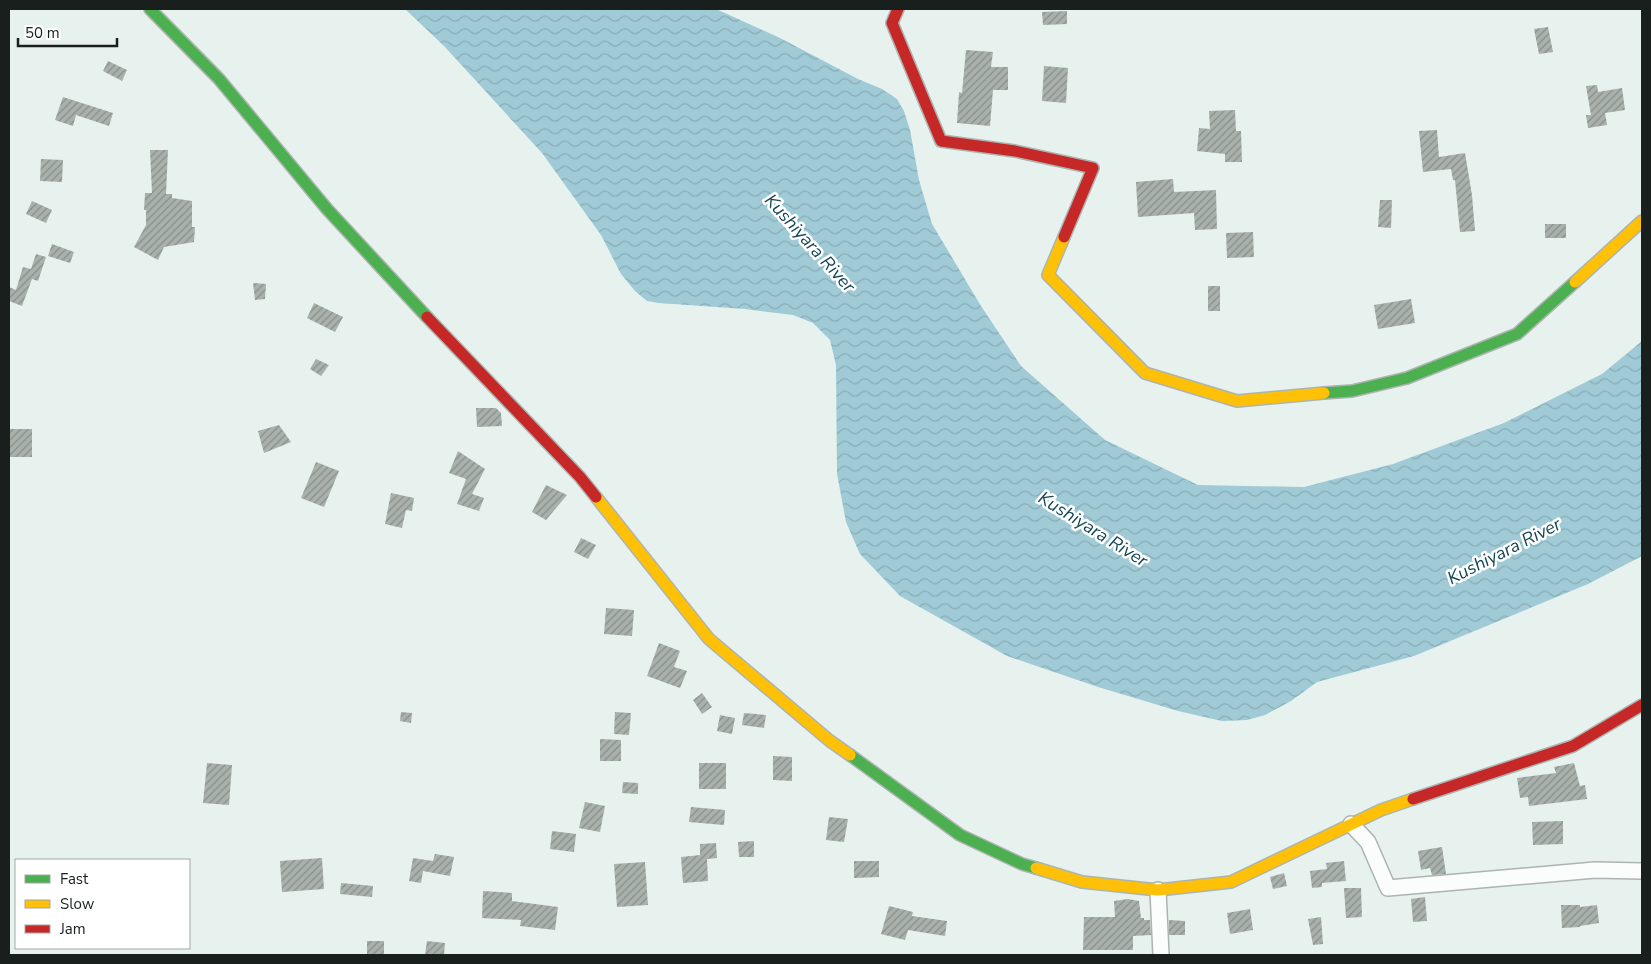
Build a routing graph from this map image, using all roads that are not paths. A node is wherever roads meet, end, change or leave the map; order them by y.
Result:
1 (150, 9) edge
2 (898, 9) edge
3 (1642, 221) edge
4 (1642, 705) edge
5 (1351, 824) junction
6 (1642, 871) edge
7 (1158, 890) junction
8 (1161, 955) edge

1 - 7 street
2 - 3 street
4 - 5 street
5 - 6 street
5 - 7 street
7 - 8 street

